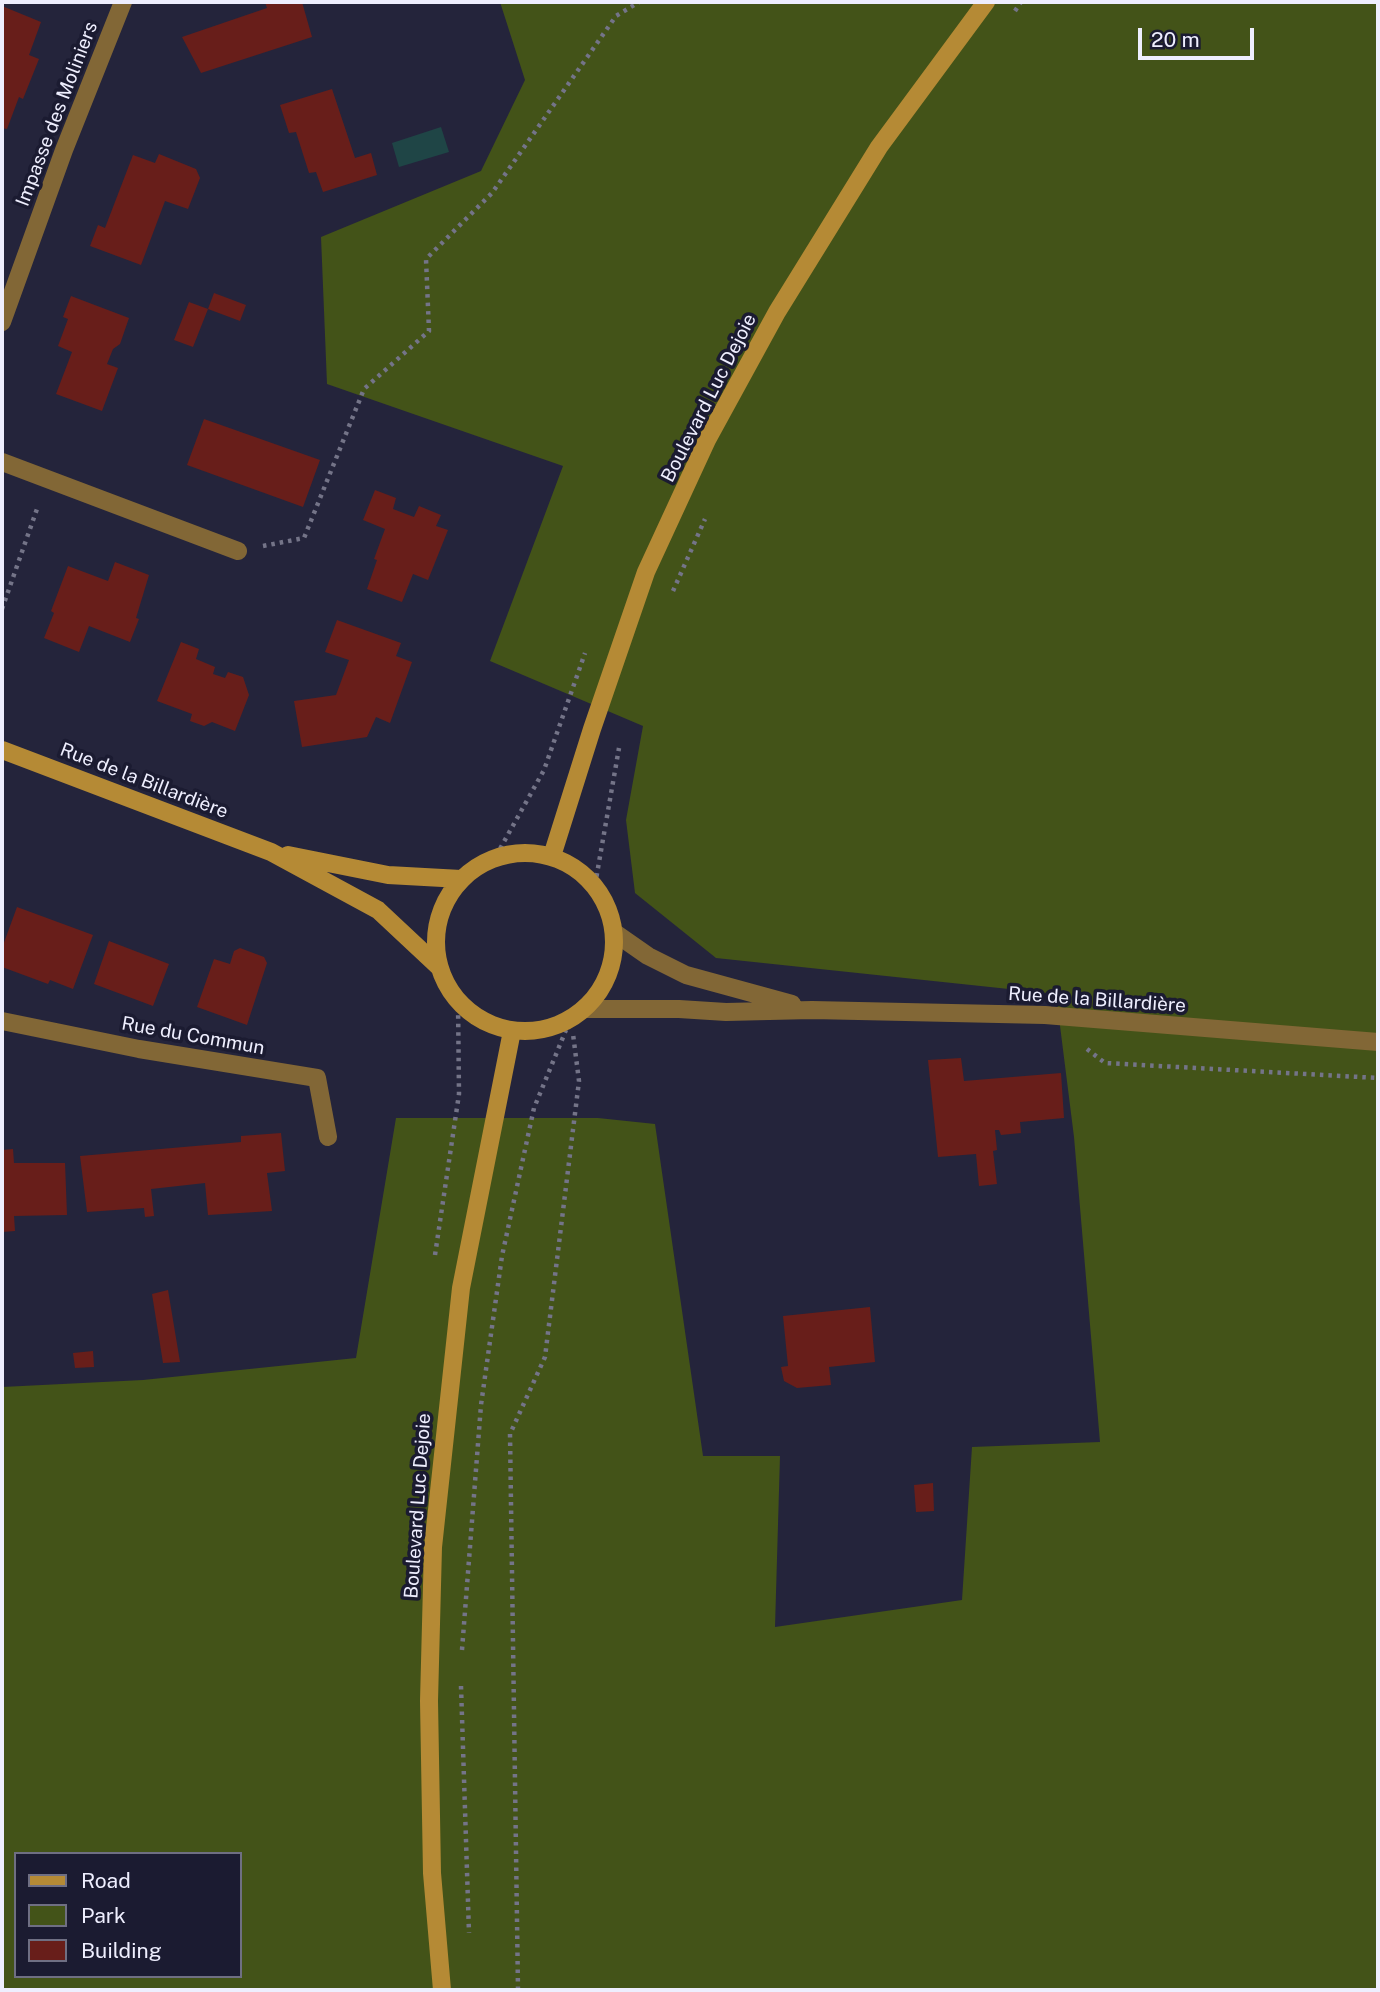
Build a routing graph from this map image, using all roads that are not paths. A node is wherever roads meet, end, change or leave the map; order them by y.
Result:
1 (123, 2) edge
2 (986, 2) edge
3 (2, 321) edge
4 (2, 462) edge
5 (238, 551) road end
6 (2, 750) edge
7 (271, 852) junction
8 (552, 856) junction
9 (461, 879) junction
10 (615, 933) junction
11 (440, 968) junction
12 (812, 1010) junction
13 (578, 1014) junction
14 (2, 1021) edge
15 (512, 1031) junction
16 (1378, 1042) edge
17 (328, 1138) dead end
18 (442, 1990) edge

1 - 3 street, Impasse des Moliniers
2 - 8 main road, Boulevard Luc Dejoie
4 - 5 street
6 - 7 main road, Rue de la Billardière
7 - 9 main road, Rue de la Billardière
7 - 11 main road, Rue de la Billardière
8 - 9 main road
8 - 10 main road
9 - 11 main road
10 - 12 street, Rue de la Billardière
10 - 13 main road
11 - 15 main road
12 - 13 street, Rue de la Billardière
12 - 16 street, Rue de la Billardière
13 - 15 main road
14 - 17 street, Rue du Commun
15 - 18 main road, Boulevard Luc Dejoie

